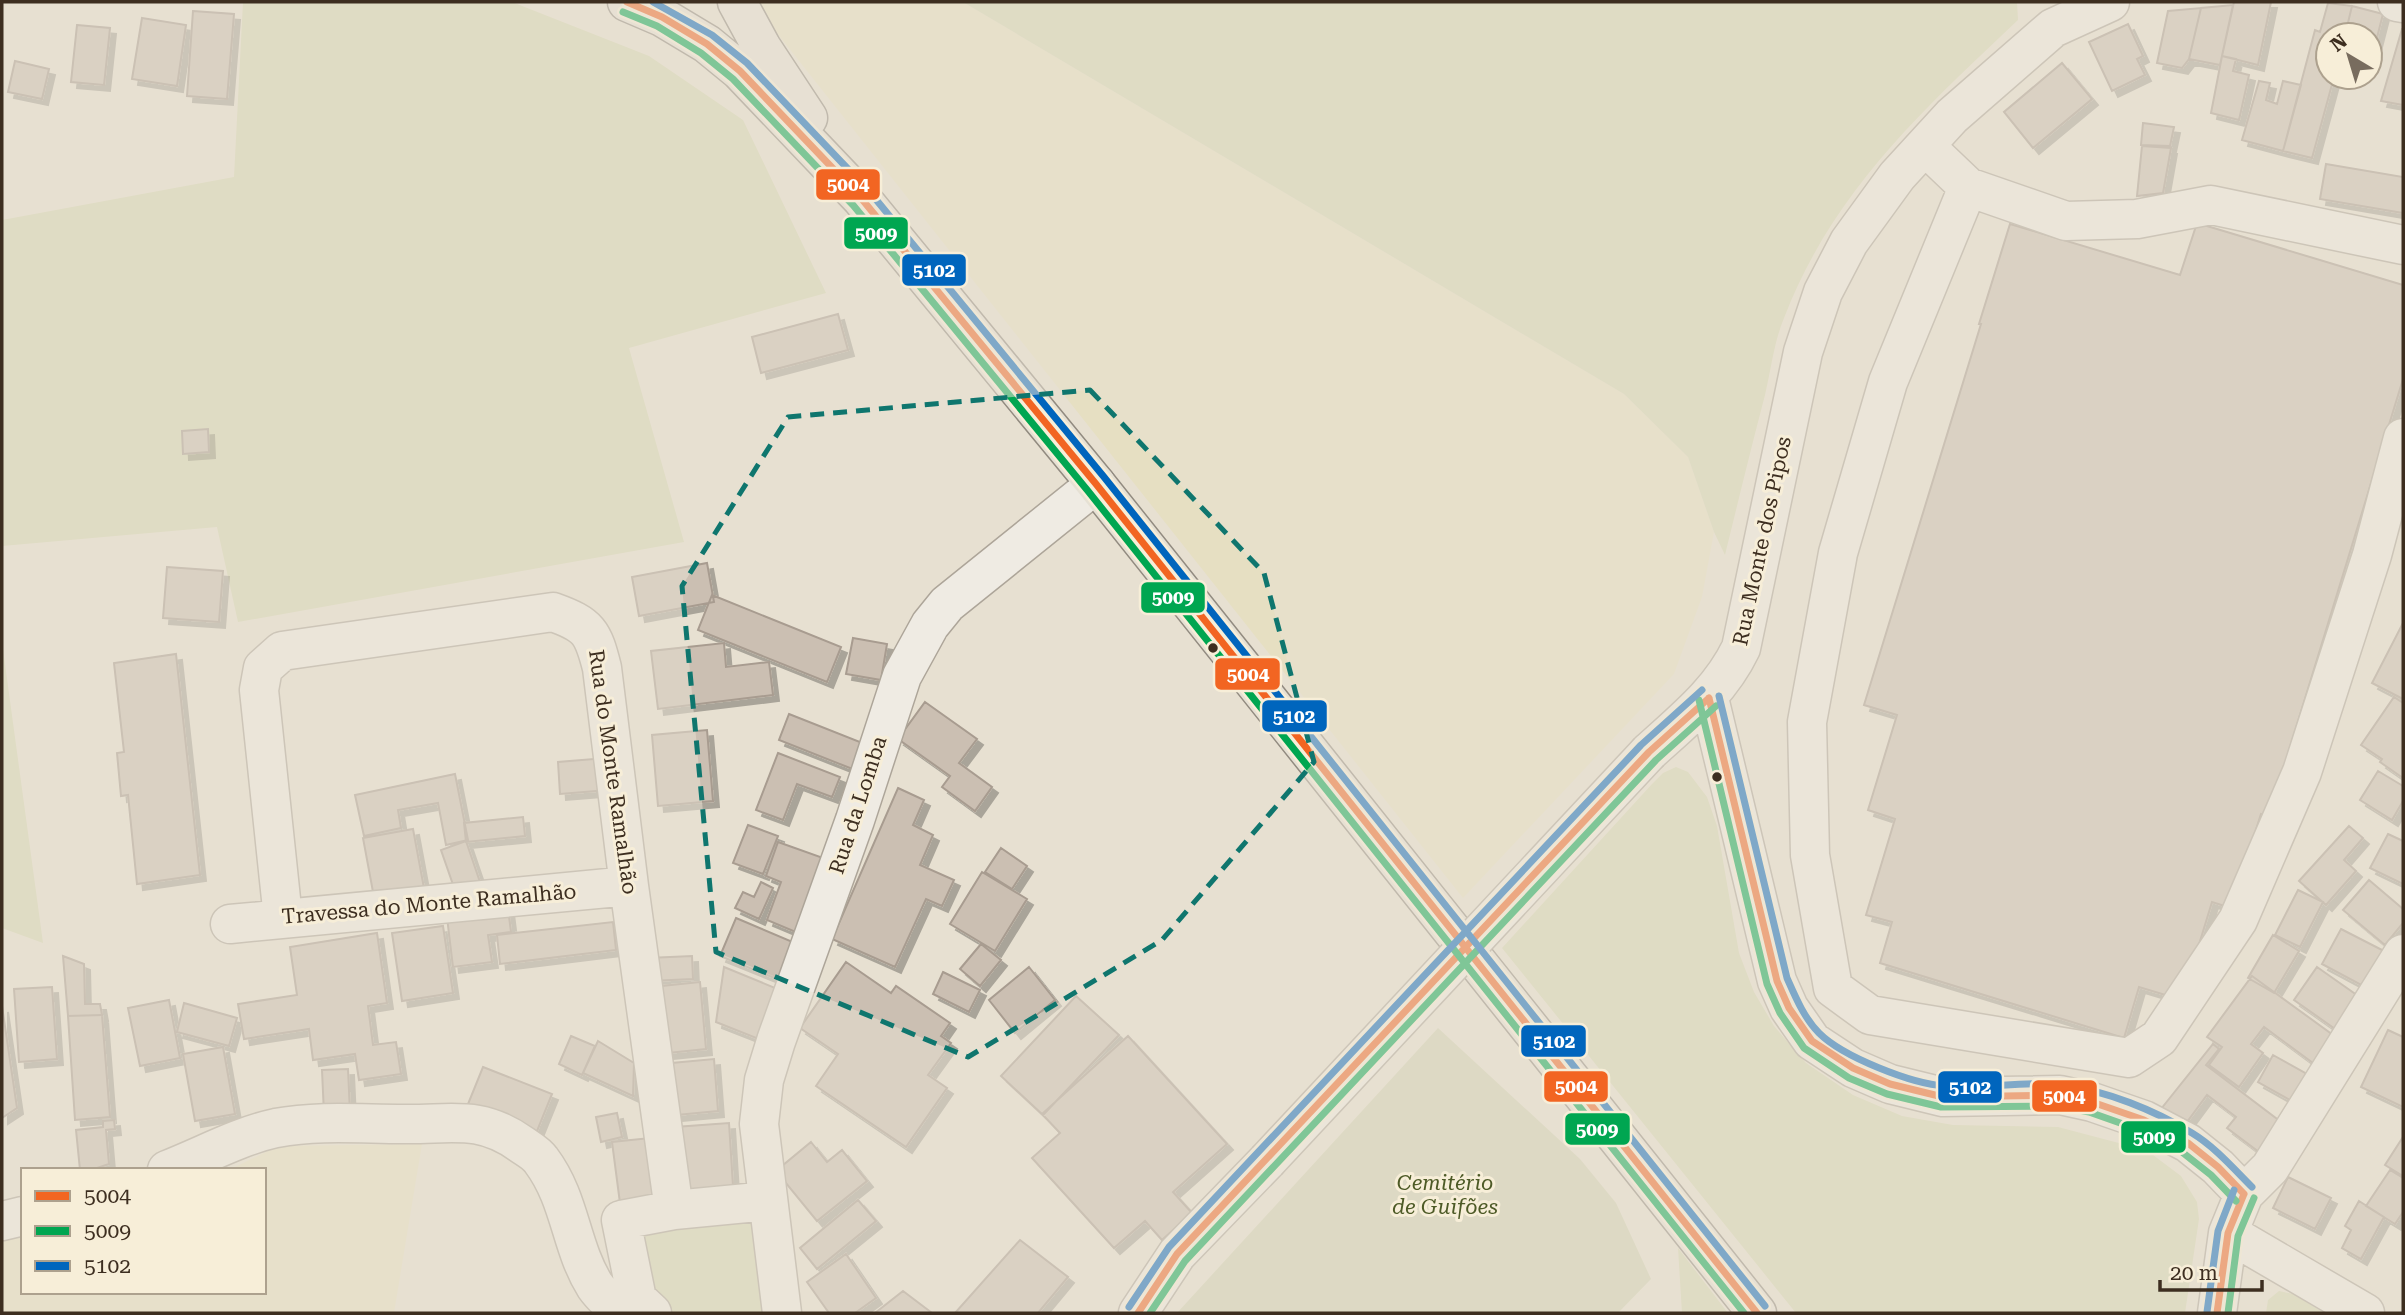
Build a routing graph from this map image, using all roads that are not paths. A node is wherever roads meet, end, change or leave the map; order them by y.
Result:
1 (626, 2) edge
2 (737, 2) edge
3 (2110, 2) edge
4 (2397, 2) edge
5 (2403, 3) edge
6 (2050, 15) edge
7 (1925, 146) junction
8 (1968, 187) junction
9 (861, 198) junction
10 (2403, 245) edge
11 (2403, 438) edge
12 (1096, 484) junction
13 (1709, 698) junction
14 (629, 886) junction
15 (283, 918) junction
16 (230, 924) dead end
17 (2403, 954) edge
18 (172, 1168) edge
19 (2244, 1194) junction
20 (768, 1201) junction
21 (674, 1210) junction
22 (21, 1216) edge
23 (2, 1221) edge
24 (2228, 1233) junction
25 (621, 1313) edge
26 (652, 1313) edge
27 (782, 1313) edge
28 (1138, 1313) edge
29 (1757, 1313) edge
30 (2217, 1313) edge
31 (2365, 1313) edge

1 - 9 main road
2 - 9 main road
3 - 6 street, Rua Monte dos Pipos
4 - 5 street
6 - 7 street, Rua Monte dos Pipos
7 - 8 street
7 - 13 street, Rua Monte dos Pipos
8 - 10 street
8 - 11 street
9 - 12 main road
12 - 20 street, Rua da Lomba
12 - 29 main road
13 - 19 street
13 - 28 street, Rua Monte dos Pipos, bridge
14 - 15 street, Travessa do Monte Ramalhão
14 - 15 street, Rua do Monte Ramalhão
14 - 21 street, Rua do Monte Ramalhão
15 - 16 street, Travessa do Monte Ramalhão
17 - 19 street
18 - 25 street
19 - 24 street
20 - 21 street
20 - 27 street, Rua da Lomba
21 - 26 street
22 - 23 street
24 - 30 street
24 - 31 street

